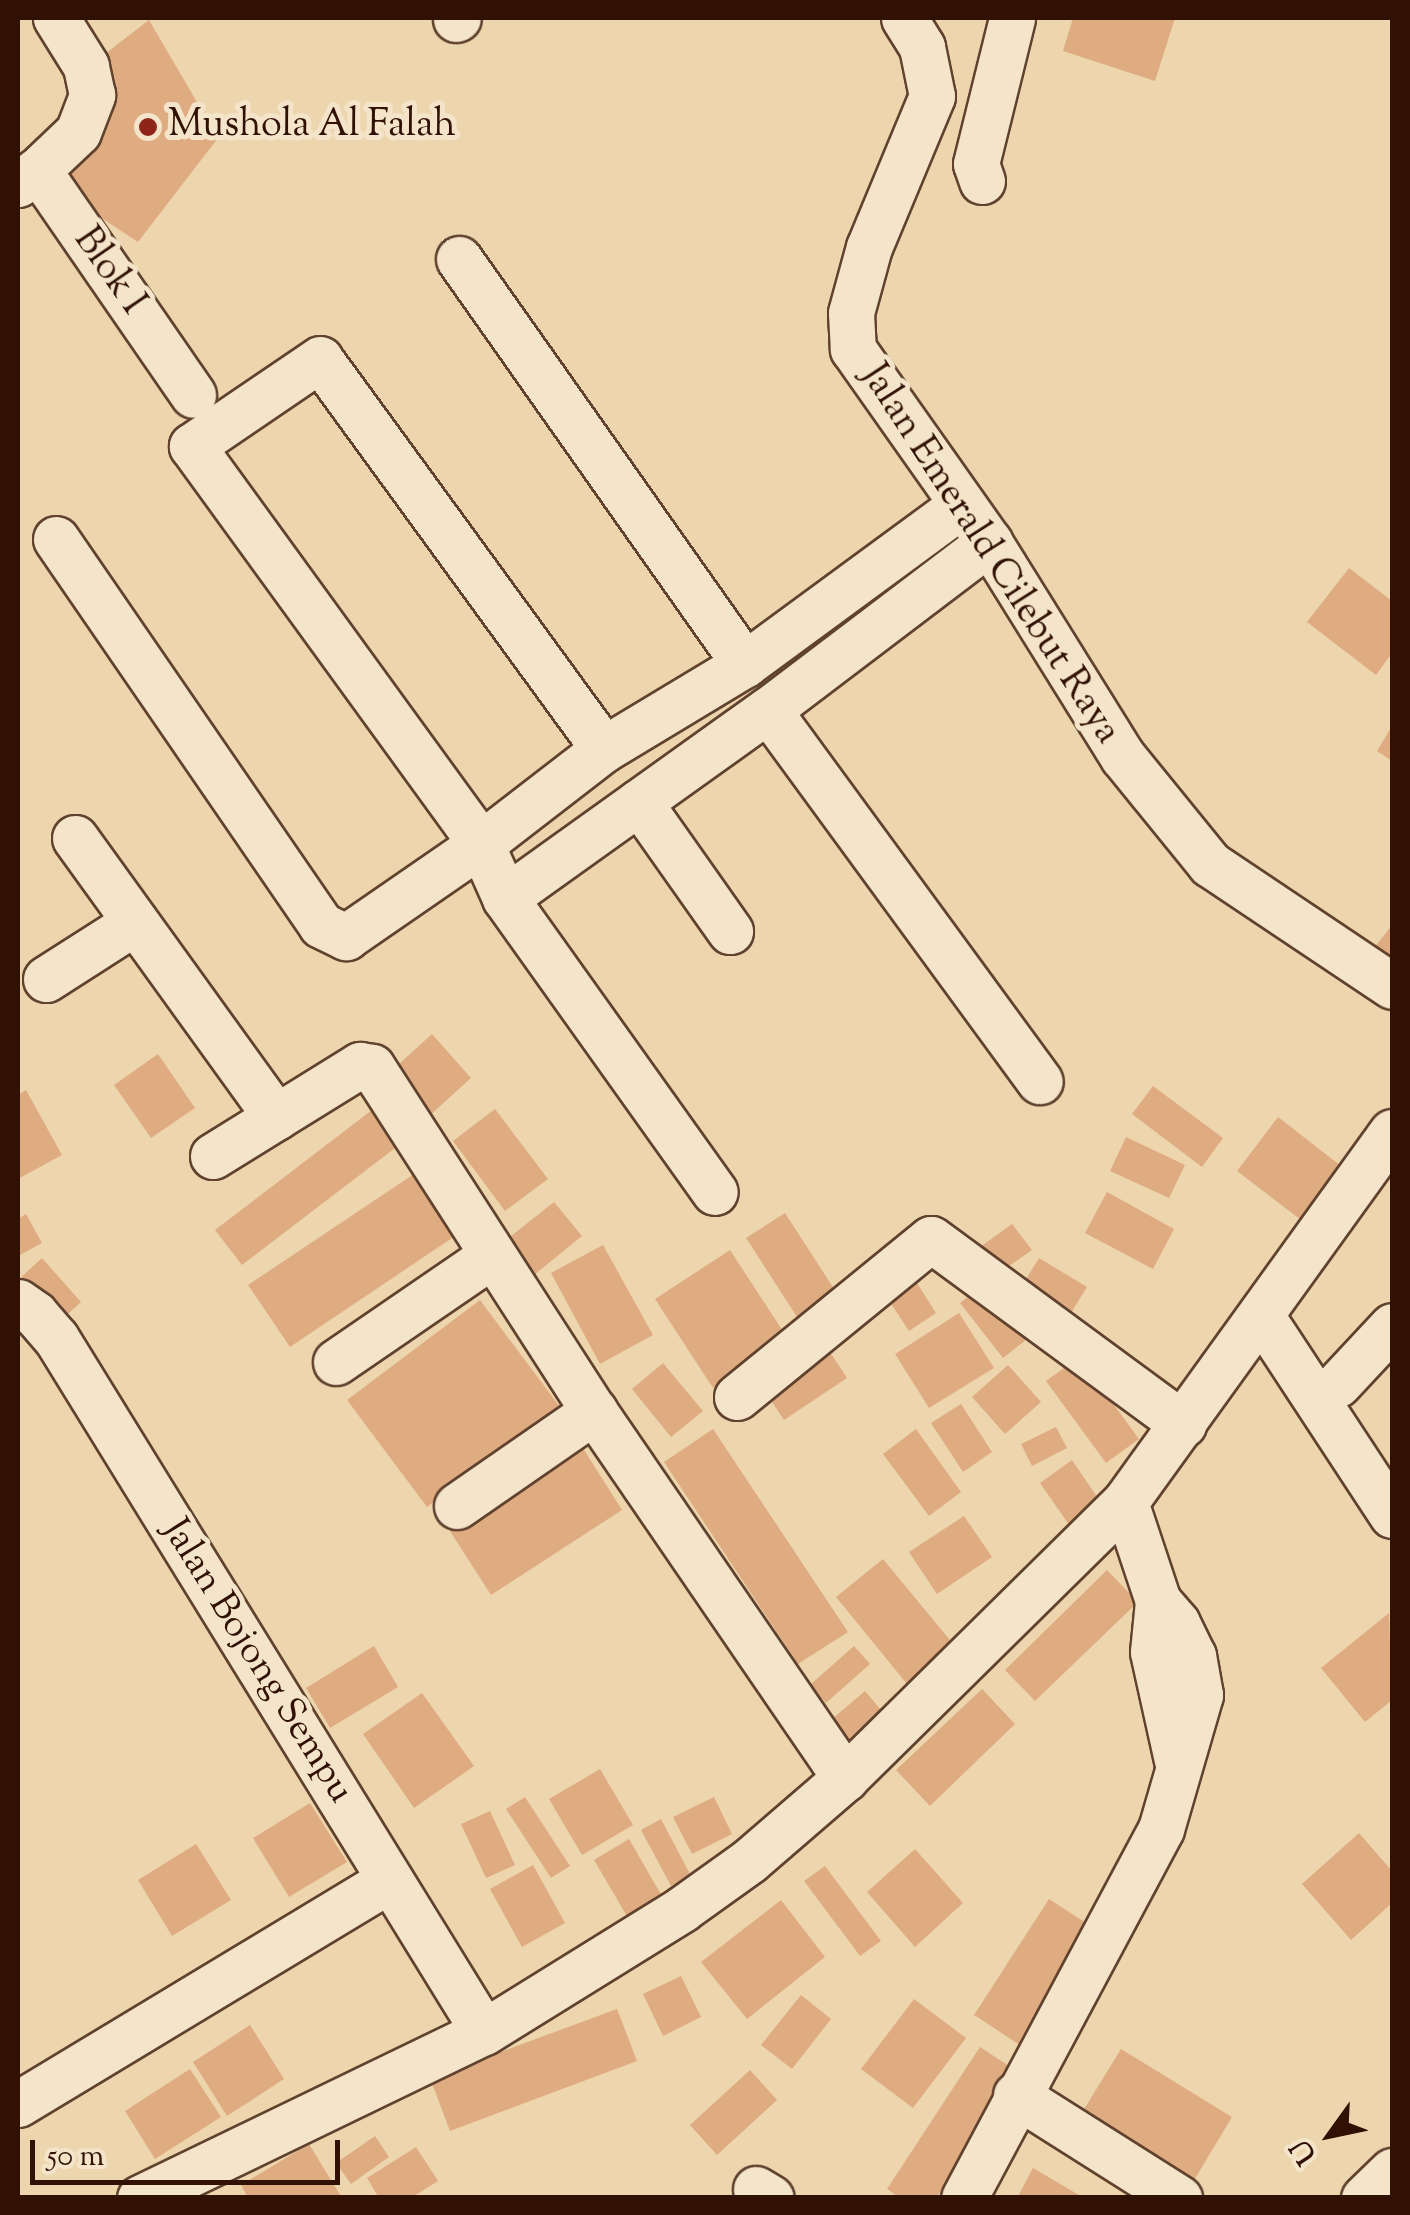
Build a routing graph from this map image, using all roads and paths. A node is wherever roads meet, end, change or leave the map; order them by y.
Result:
1 (56, 18) edge
2 (904, 18) edge
3 (1012, 18) edge
4 (28, 177) edge
5 (982, 181) dead end
6 (460, 259) dead end
7 (193, 395) dead end
8 (960, 506) junction
9 (56, 539) dead end
10 (989, 542) junction
11 (745, 664) junction
12 (768, 710) junction
13 (604, 749) junction
14 (640, 802) junction
15 (75, 838) dead end
16 (481, 844) junction
17 (505, 898) junction
18 (135, 922) junction
19 (730, 930) dead end
20 (46, 979) dead end
21 (1392, 986) edge
22 (1040, 1080) dead end
23 (276, 1117) junction
24 (1392, 1132) edge
25 (213, 1156) dead end
26 (715, 1192) dead end
27 (492, 1255) junction
28 (18, 1302) edge
29 (1262, 1317) junction
30 (1392, 1326) edge
31 (336, 1362) dead end
32 (1338, 1384) dead end
33 (737, 1397) dead end
34 (594, 1410) junction
35 (1183, 1424) junction
36 (1126, 1502) junction
37 (457, 1506) dead end
38 (1392, 1515) edge
39 (845, 1778) junction
40 (390, 1880) junction
41 (484, 2032) junction
42 (1016, 2095) junction
43 (18, 2104) edge
44 (1392, 2170) edge
45 (140, 2198) edge
46 (964, 2198) edge
47 (1179, 2198) edge
48 (1364, 2198) edge

1 - 4 street
2 - 8 street, Jalan Emerald Cilebut Raya
3 - 5 street
4 - 7 street, Blok I
6 - 11 street
8 - 10 street, Jalan Emerald Cilebut Raya
8 - 11 street
9 - 16 street
10 - 12 street
10 - 21 street, Jalan Emerald Cilebut Raya
11 - 13 street
12 - 14 street
12 - 22 street
13 - 16 street
13 - 16 street
14 - 17 street
14 - 19 street
15 - 18 street
16 - 17 street
17 - 26 street
18 - 20 street
18 - 23 street
23 - 25 street
23 - 27 street
24 - 29 street
27 - 31 street
27 - 34 street
28 - 40 street, Jalan Bojong Sempu
29 - 35 street
29 - 38 street
30 - 32 street
33 - 35 street
34 - 37 street
34 - 39 street
35 - 36 street
36 - 39 street
36 - 42 street
39 - 41 street
40 - 41 street, Jalan Bojong Sempu
40 - 43 street
41 - 45 street
42 - 46 street
42 - 47 street
44 - 48 street

